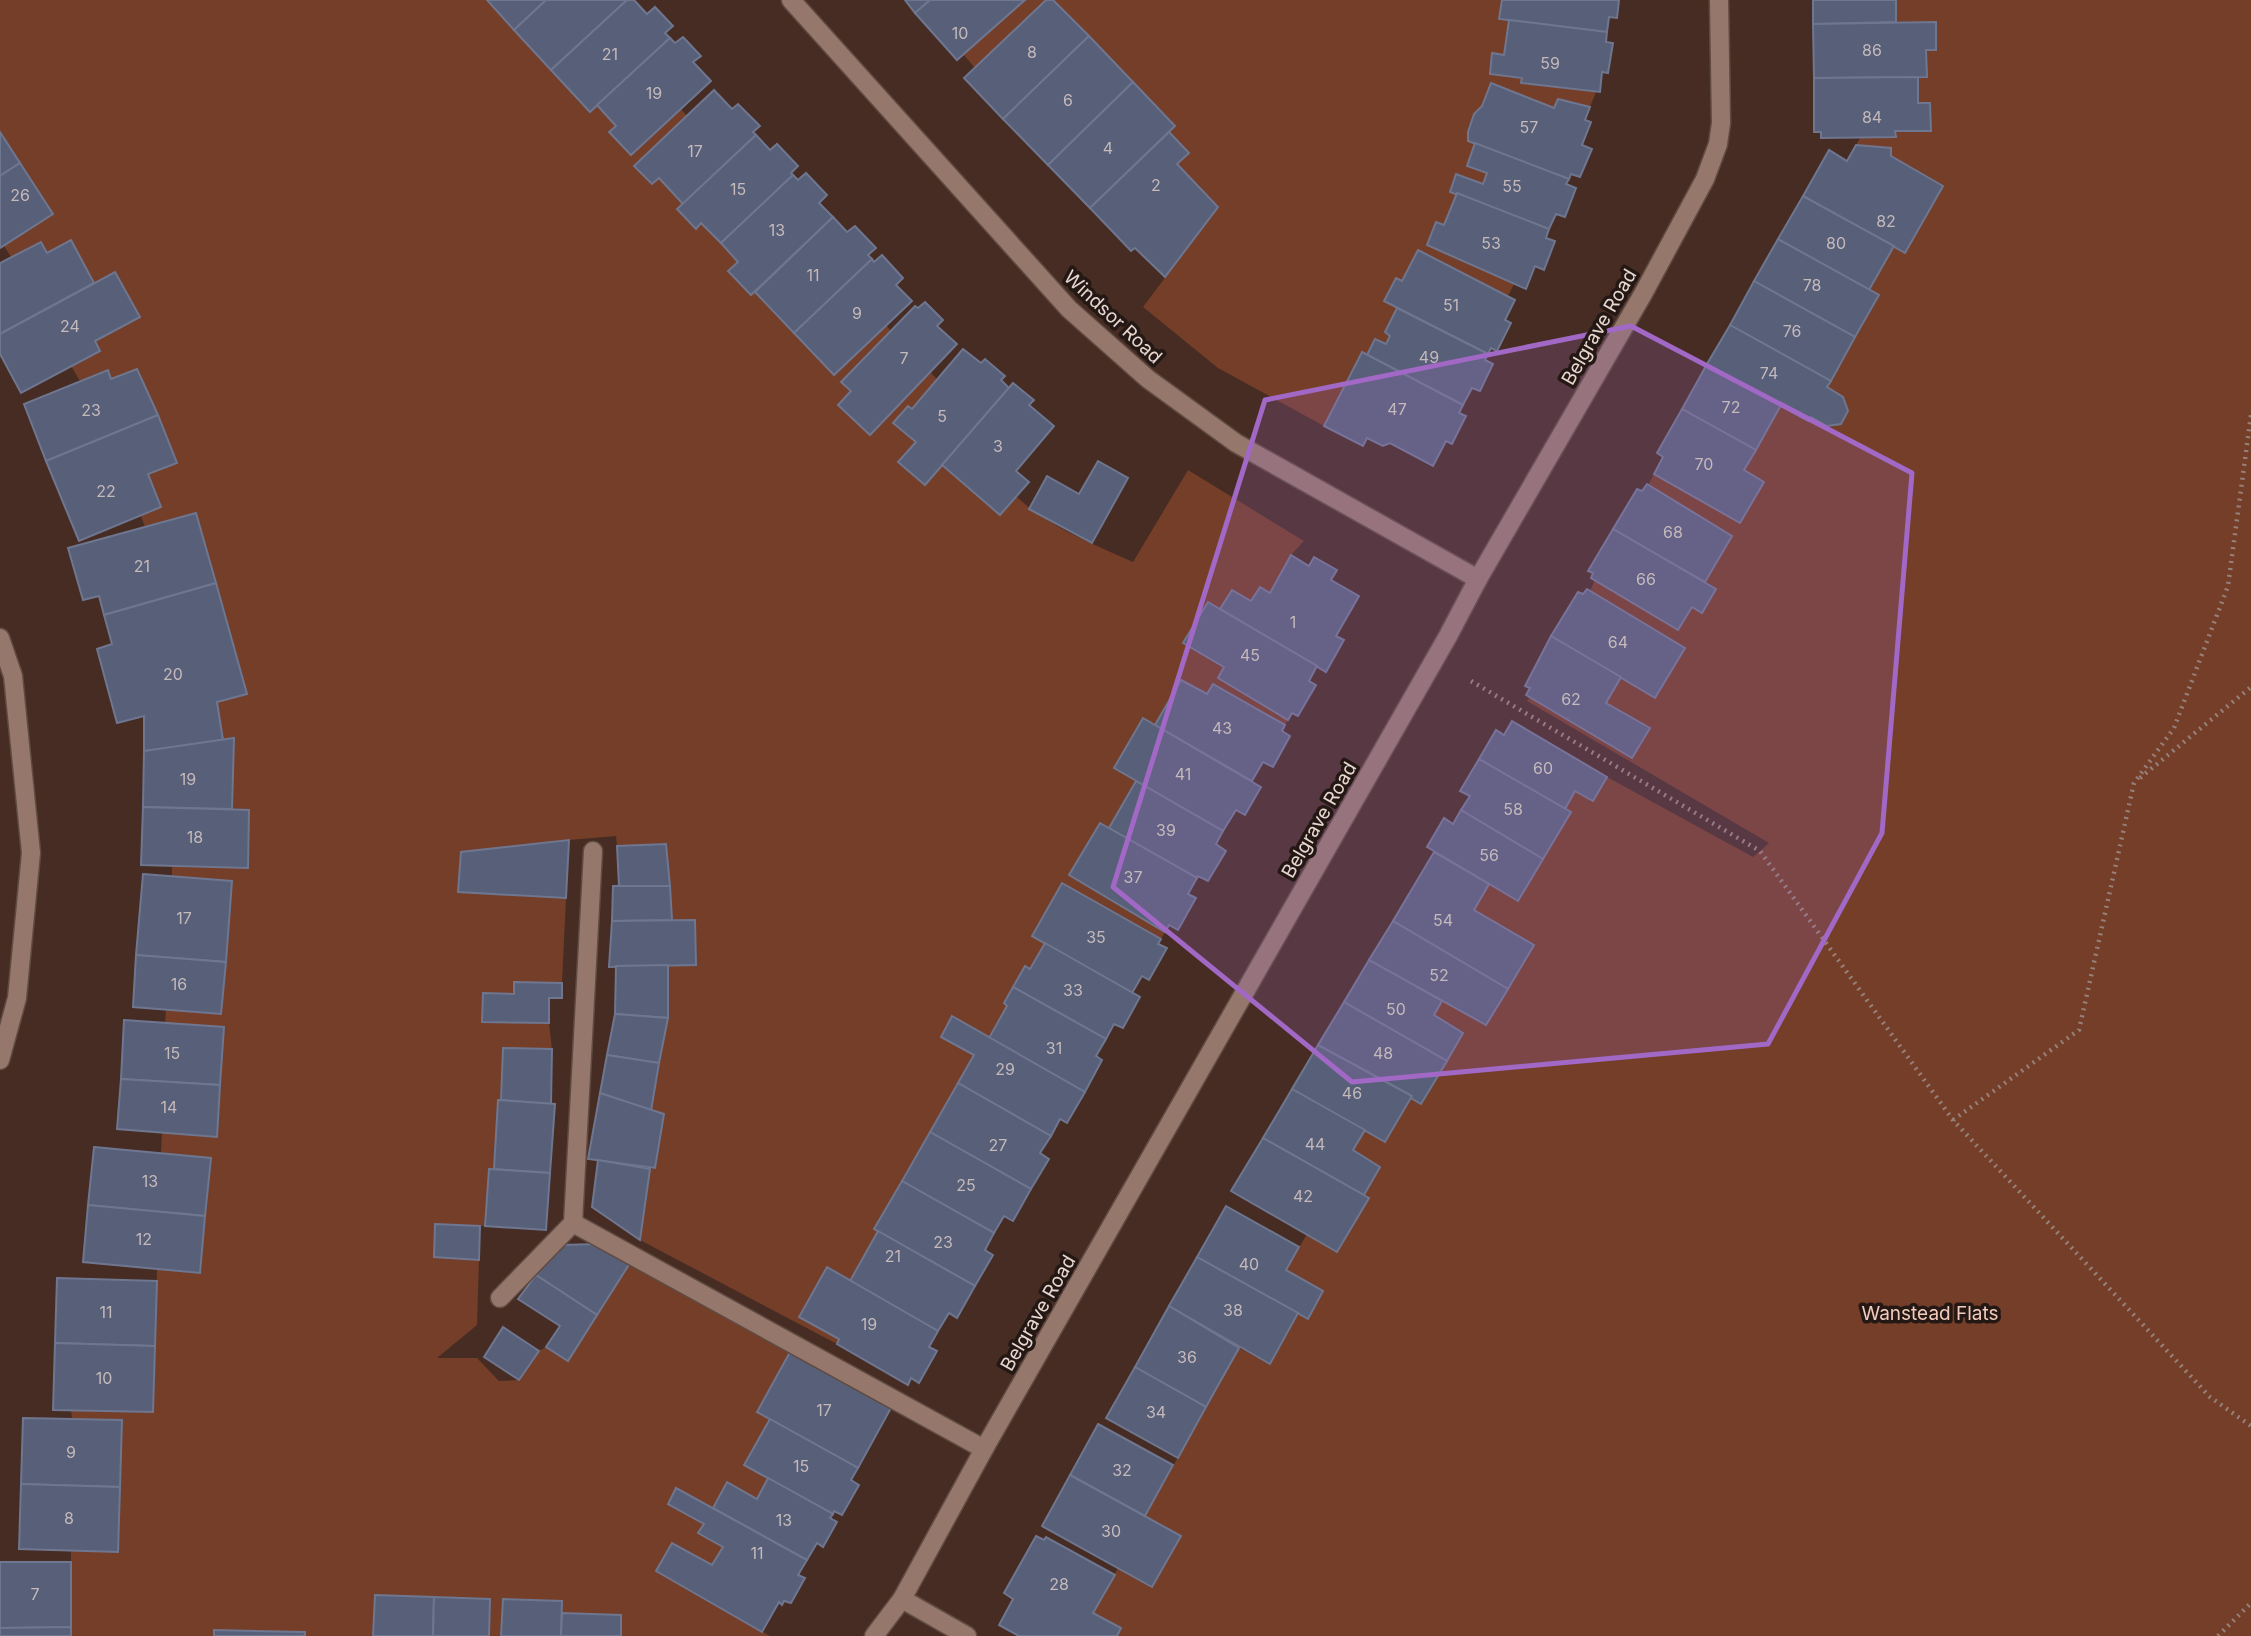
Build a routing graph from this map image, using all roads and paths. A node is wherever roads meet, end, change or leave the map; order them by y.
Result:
1 (791, 0) edge
2 (1719, 0) edge
3 (2251, 415) edge
4 (1478, 579) junction
5 (0, 638) edge
6 (1471, 681) dead end
7 (2251, 687) edge
8 (2134, 783) junction
9 (593, 851) dead end
10 (0, 1060) edge
11 (1953, 1120) junction
12 (573, 1223) junction
13 (500, 1298) dead end
14 (2251, 1426) edge
15 (984, 1449) junction
16 (902, 1599) junction
17 (2251, 1603) edge
18 (874, 1636) edge
19 (967, 1636) edge
20 (2218, 1636) edge

1 - 4 street, Windsor Road
2 - 4 street, Belgrave Road
3 - 8 path
4 - 15 street, Belgrave Road
5 - 10 street
6 - 11 path
7 - 8 path
8 - 11 path
9 - 12 street
11 - 14 path
12 - 13 street
12 - 15 street
15 - 16 street, Belgrave Road
16 - 18 street, Belgrave Road
16 - 19 street
17 - 20 path

